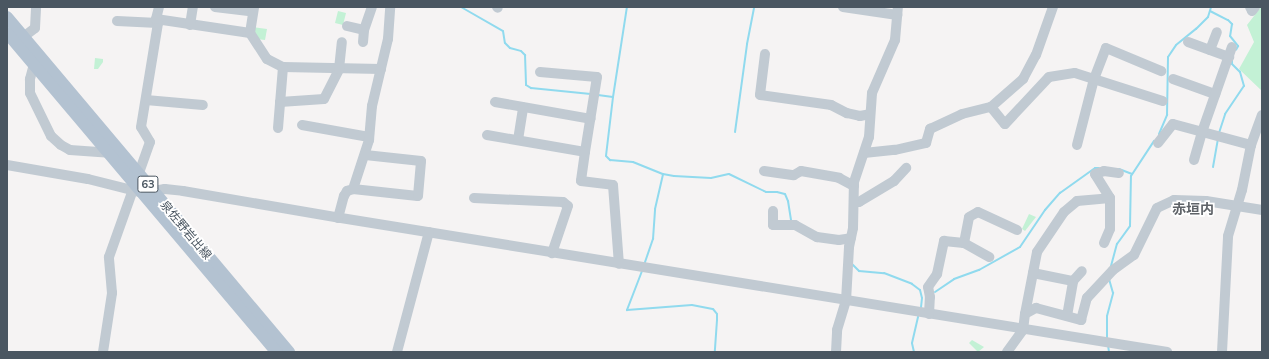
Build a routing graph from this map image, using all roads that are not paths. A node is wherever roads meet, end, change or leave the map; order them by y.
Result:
1 (36, 7) edge
2 (159, 7) edge
3 (193, 7) edge
4 (215, 7) edge
5 (372, 7) edge
6 (390, 7) edge
7 (843, 7) edge
8 (1053, 7) edge
9 (1250, 7) edge
10 (1255, 7) edge
11 (254, 10) edge
12 (898, 11) edge
13 (7, 16) edge
14 (117, 21) dead end
15 (157, 21) junction
16 (190, 25) junction
17 (347, 26) dead end
18 (364, 30) junction
19 (1217, 32) dead end
20 (250, 33) junction
21 (7, 34) edge
22 (19, 40) junction
23 (342, 42) dead end
24 (363, 42) dead end
25 (1188, 42) dead end
26 (1232, 47) dead end
27 (1210, 50) junction
28 (765, 54) dead end
29 (1229, 57) junction
30 (34, 64) junction
31 (283, 67) junction
32 (339, 69) junction
33 (381, 69) junction
34 (1162, 71) dead end
35 (540, 72) dead end
36 (1094, 79) junction
37 (1173, 79) dead end
38 (1215, 94) junction
39 (146, 100) junction
40 (1163, 101) dead end
41 (280, 102) junction
42 (495, 102) dead end
43 (203, 105) dead end
44 (991, 106) junction
45 (524, 107) junction
46 (870, 114) junction
47 (1262, 115) edge
48 (591, 119) junction
49 (302, 125) dead end
50 (278, 128) dead end
51 (1202, 132) junction
52 (487, 135) dead end
53 (370, 137) junction
54 (518, 140) junction
55 (1158, 143) dead end
56 (1077, 145) dead end
57 (1251, 145) junction
58 (585, 152) junction
59 (109, 153) junction
60 (864, 153) junction
61 (365, 155) junction
62 (1194, 160) dead end
63 (7, 165) edge
64 (906, 168) dead end
65 (764, 170) dead end
66 (1119, 173) dead end
67 (135, 182) junction
68 (854, 186) junction
69 (353, 189) junction
70 (149, 192) junction
71 (474, 198) dead end
72 (1110, 198) junction
73 (854, 202) junction
74 (1238, 207) junction
75 (1262, 210) edge
76 (773, 211) dead end
77 (338, 218) junction
78 (1017, 230) dead end
79 (429, 232) junction
80 (850, 243) junction
81 (964, 243) junction
82 (1104, 244) dead end
83 (552, 253) junction
84 (990, 258) dead end
85 (619, 264) junction
86 (1082, 271) dead end
87 (1033, 274) junction
88 (1073, 281) junction
89 (846, 301) junction
90 (929, 314) junction
91 (1025, 314) junction
92 (1067, 316) junction
93 (1022, 330) junction
94 (103, 352) edge
95 (277, 352) edge
96 (288, 352) edge
97 (397, 352) edge
98 (836, 352) edge
99 (1007, 352) edge
100 (1167, 352) edge
101 (1222, 352) edge

1 - 22 street
2 - 15 street
3 - 16 street
4 - 11 street
5 - 18 street
6 - 33 street
7 - 12 street
8 - 44 street
9 - 10 street
11 - 20 street
12 - 46 street
13 - 22 main road, 泉佐野岩出線 / 63
14 - 15 street
15 - 16 street
15 - 39 street
16 - 20 street
17 - 18 street
18 - 24 street
19 - 27 street
20 - 31 street
21 - 22 main road, 泉佐野岩出線 / 63
22 - 30 main road, 泉佐野岩出線 / 63
22 - 67 main road, 泉佐野岩出線 / 63
23 - 32 street
25 - 27 street
26 - 29 street
27 - 29 street
28 - 46 street
29 - 38 street
30 - 59 main road, 泉佐野岩出線 / 63
30 - 59 street
31 - 32 street
31 - 41 street
32 - 33 street
32 - 41 street
33 - 53 street
34 - 36 street
35 - 48 street
36 - 40 street
36 - 44 street
36 - 56 street
37 - 38 street
38 - 51 street
39 - 43 street
39 - 67 street
41 - 50 street
42 - 45 street
44 - 60 street
45 - 48 street
45 - 54 street
46 - 60 street
47 - 57 street
48 - 58 street
49 - 53 street
51 - 55 street
51 - 57 street
51 - 62 street
52 - 54 street
53 - 61 street
54 - 58 street
57 - 74 street
58 - 85 street
59 - 67 main road, 泉佐野岩出線 / 63
60 - 68 street
61 - 69 street
61 - 69 street
63 - 67 street
64 - 73 street
65 - 68 street
66 - 72 street
67 - 70 main road, 泉佐野岩出線 / 63
67 - 94 street
68 - 73 street
69 - 77 street
70 - 77 street
70 - 95 main road, 泉佐野岩出線 / 63
70 - 96 main road, 泉佐野岩出線 / 63
71 - 83 street
72 - 82 street
72 - 87 street
73 - 80 street
74 - 75 street
74 - 92 street
74 - 101 street
76 - 80 street
77 - 79 street
78 - 81 street
79 - 83 street
79 - 97 street
80 - 89 street
81 - 84 street
81 - 90 street
83 - 85 street
85 - 89 street
86 - 88 street
87 - 88 street
87 - 91 street
88 - 92 street
89 - 90 street
89 - 98 street
90 - 93 street
91 - 92 street
91 - 93 street
93 - 99 street
93 - 100 street

